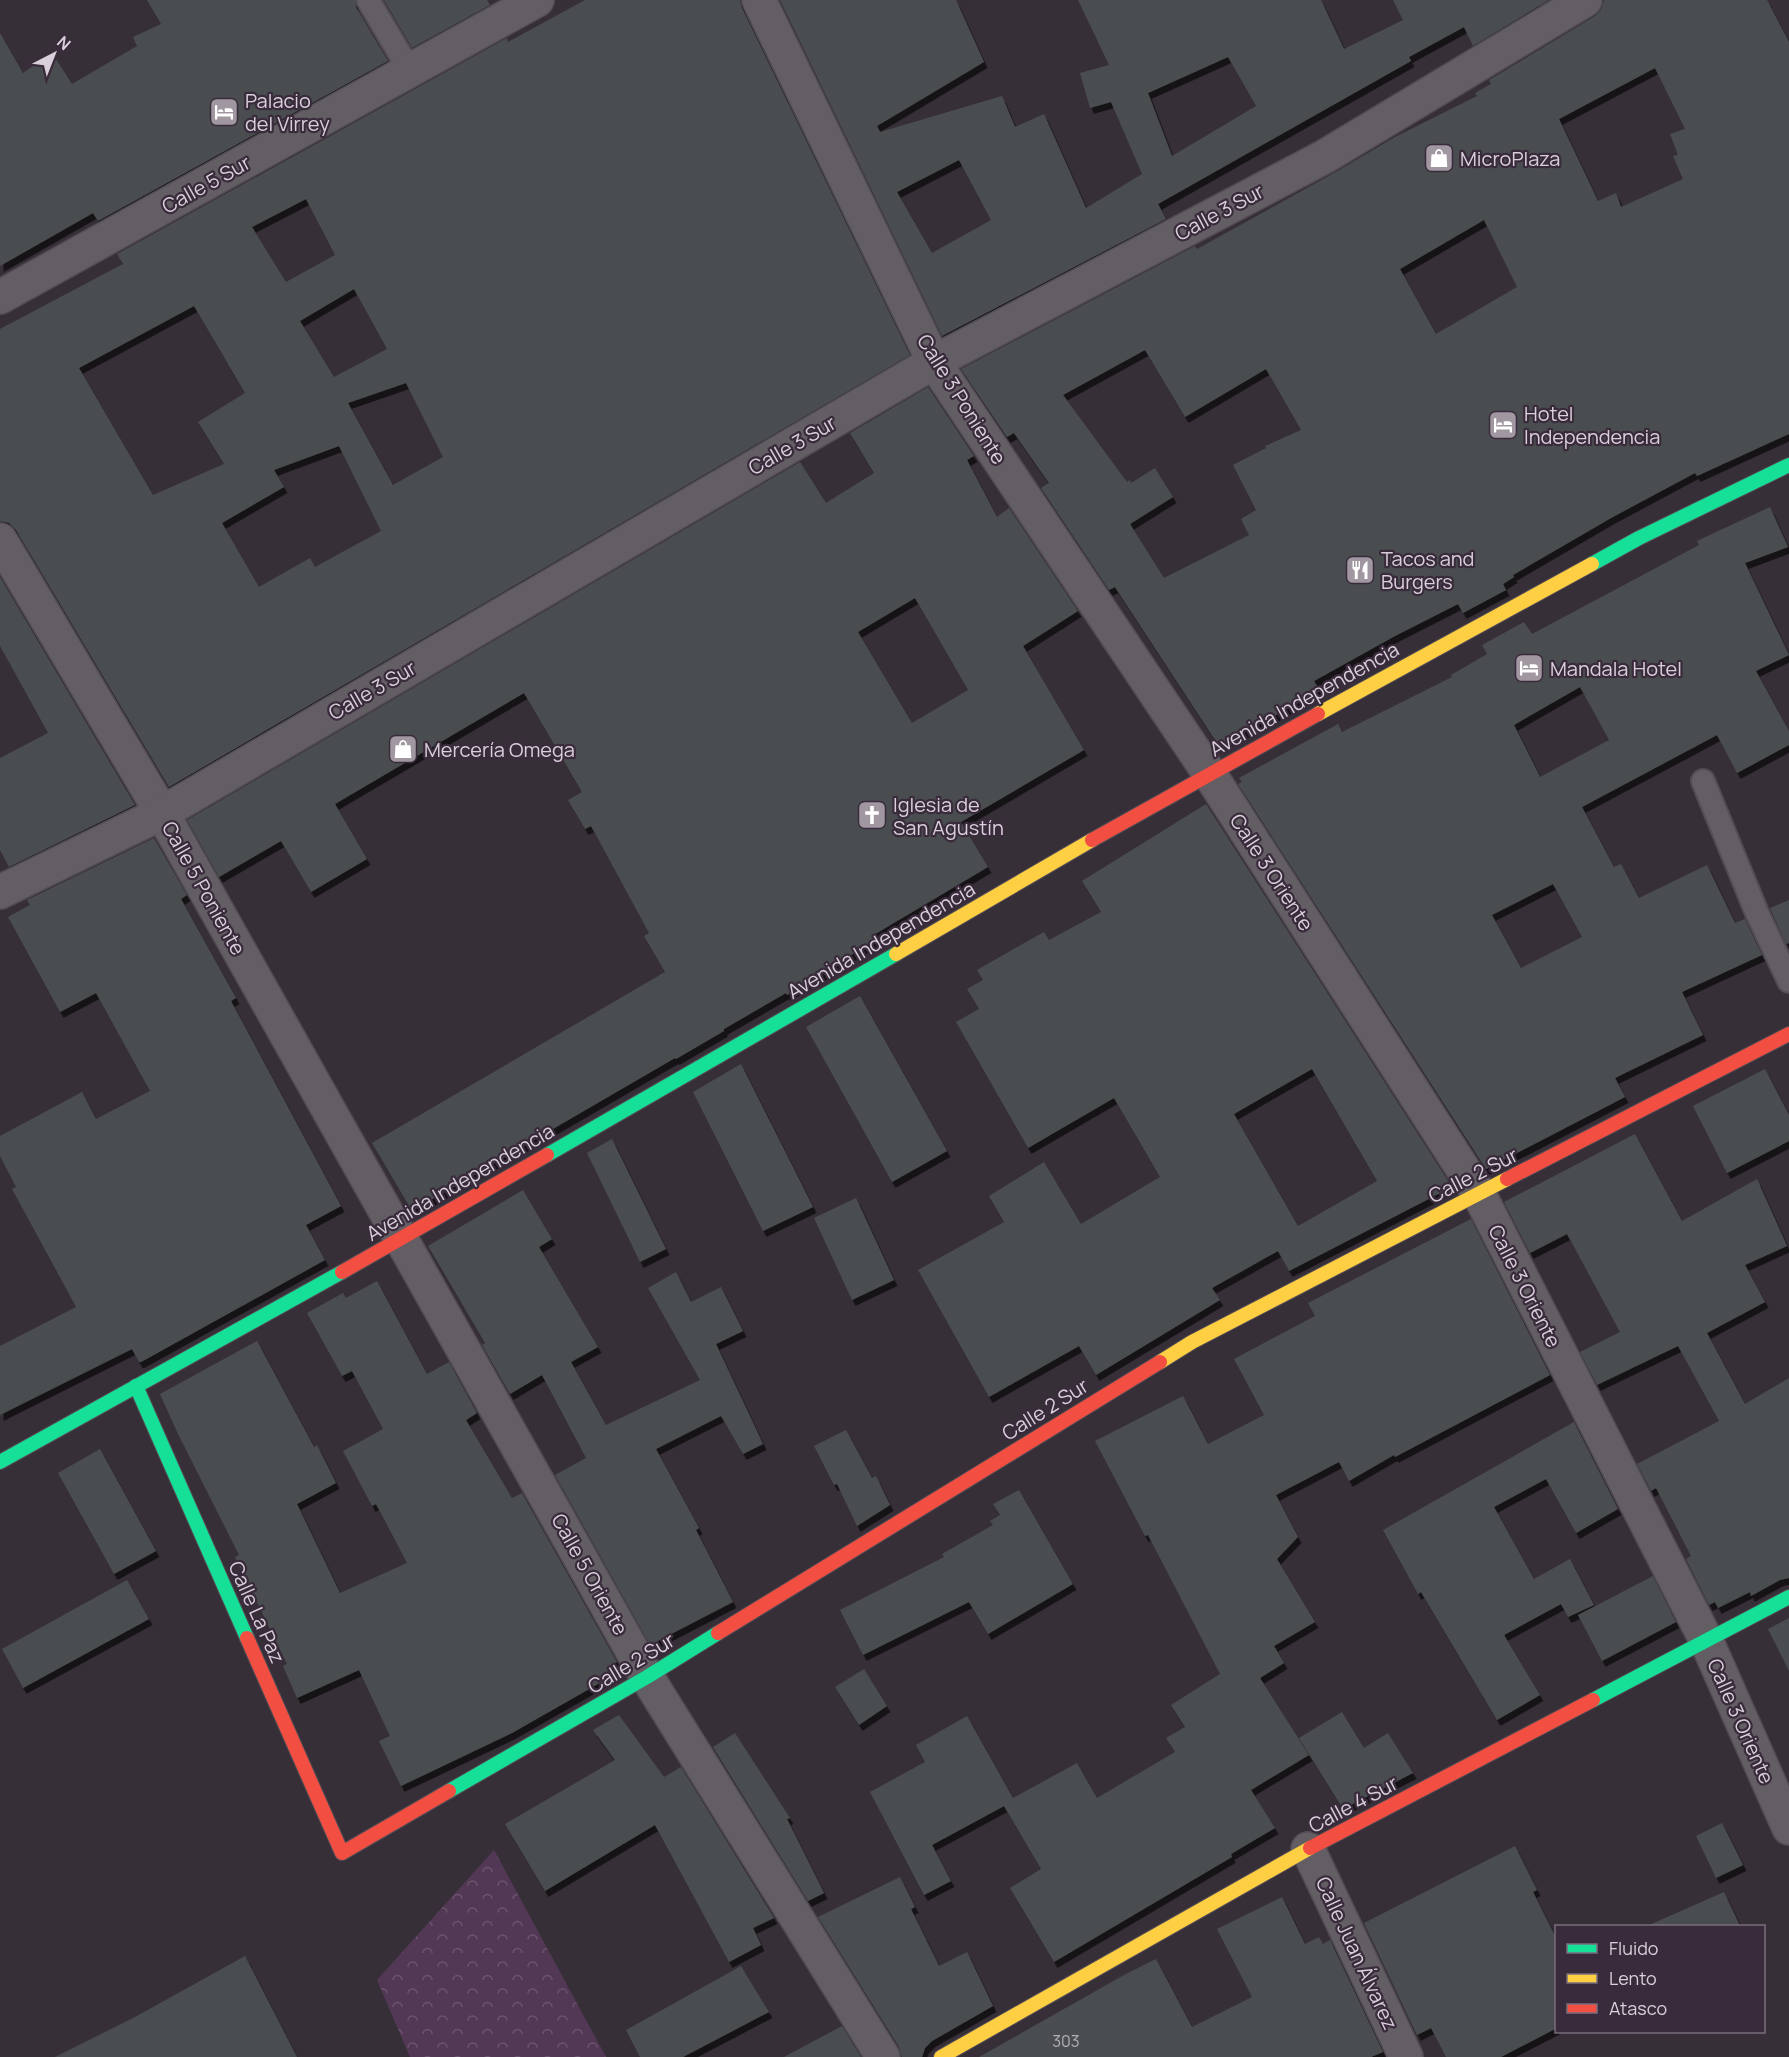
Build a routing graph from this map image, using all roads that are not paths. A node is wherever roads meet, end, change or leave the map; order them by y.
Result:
1 (368, 0) edge
2 (537, 0) edge
3 (759, 0) edge
4 (1585, 0) edge
5 (410, 71) junction
6 (0, 297) edge
7 (934, 362) junction
8 (1789, 465) edge
9 (0, 540) edge
10 (1209, 773) junction
11 (1703, 781) dead end
12 (162, 813) junction
13 (0, 892) edge
14 (1789, 981) edge
15 (1789, 1034) edge
16 (1479, 1194) junction
17 (401, 1239) junction
18 (136, 1386) junction
19 (0, 1462) edge
20 (1789, 1597) edge
21 (1706, 1640) junction
22 (647, 1677) junction
23 (1789, 1828) edge
24 (1308, 1849) junction
25 (342, 1854) joint
26 (883, 2057) edge
27 (941, 2057) edge
28 (1406, 2057) edge

1 - 5 lane
2 - 5 street, Calle 5 Sur
3 - 7 street, Calle 3 Poniente
4 - 7 street, Calle 3 Sur
5 - 6 street, Calle 5 Sur
7 - 10 street, Calle 3 Poniente
7 - 12 street, Calle 3 Sur
8 - 10 main road, Avenida Independencia
9 - 12 street, Calle 5 Poniente
10 - 16 street, Calle 3 Oriente
10 - 17 main road, Avenida Independencia
11 - 14 lane
12 - 13 street, Calle 3 Sur
12 - 17 street, Calle 5 Poniente
15 - 16 main road, Calle 2 Sur
16 - 21 street, Calle 3 Oriente
16 - 22 main road, Calle 2 Sur
17 - 18 main road, Avenida Independencia
17 - 22 street, Calle 5 Oriente
18 - 19 main road, Avenida Independencia
18 - 25 main road, Calle La Paz
20 - 21 main road, Calle 4 Sur
21 - 23 street, Calle 3 Oriente
21 - 24 main road, Calle 4 Sur
22 - 25 main road, Calle 2 Sur
22 - 26 street, Calle 5 Oriente
24 - 27 main road, Calle 4 Sur
24 - 28 street, Calle Juan Álvarez

